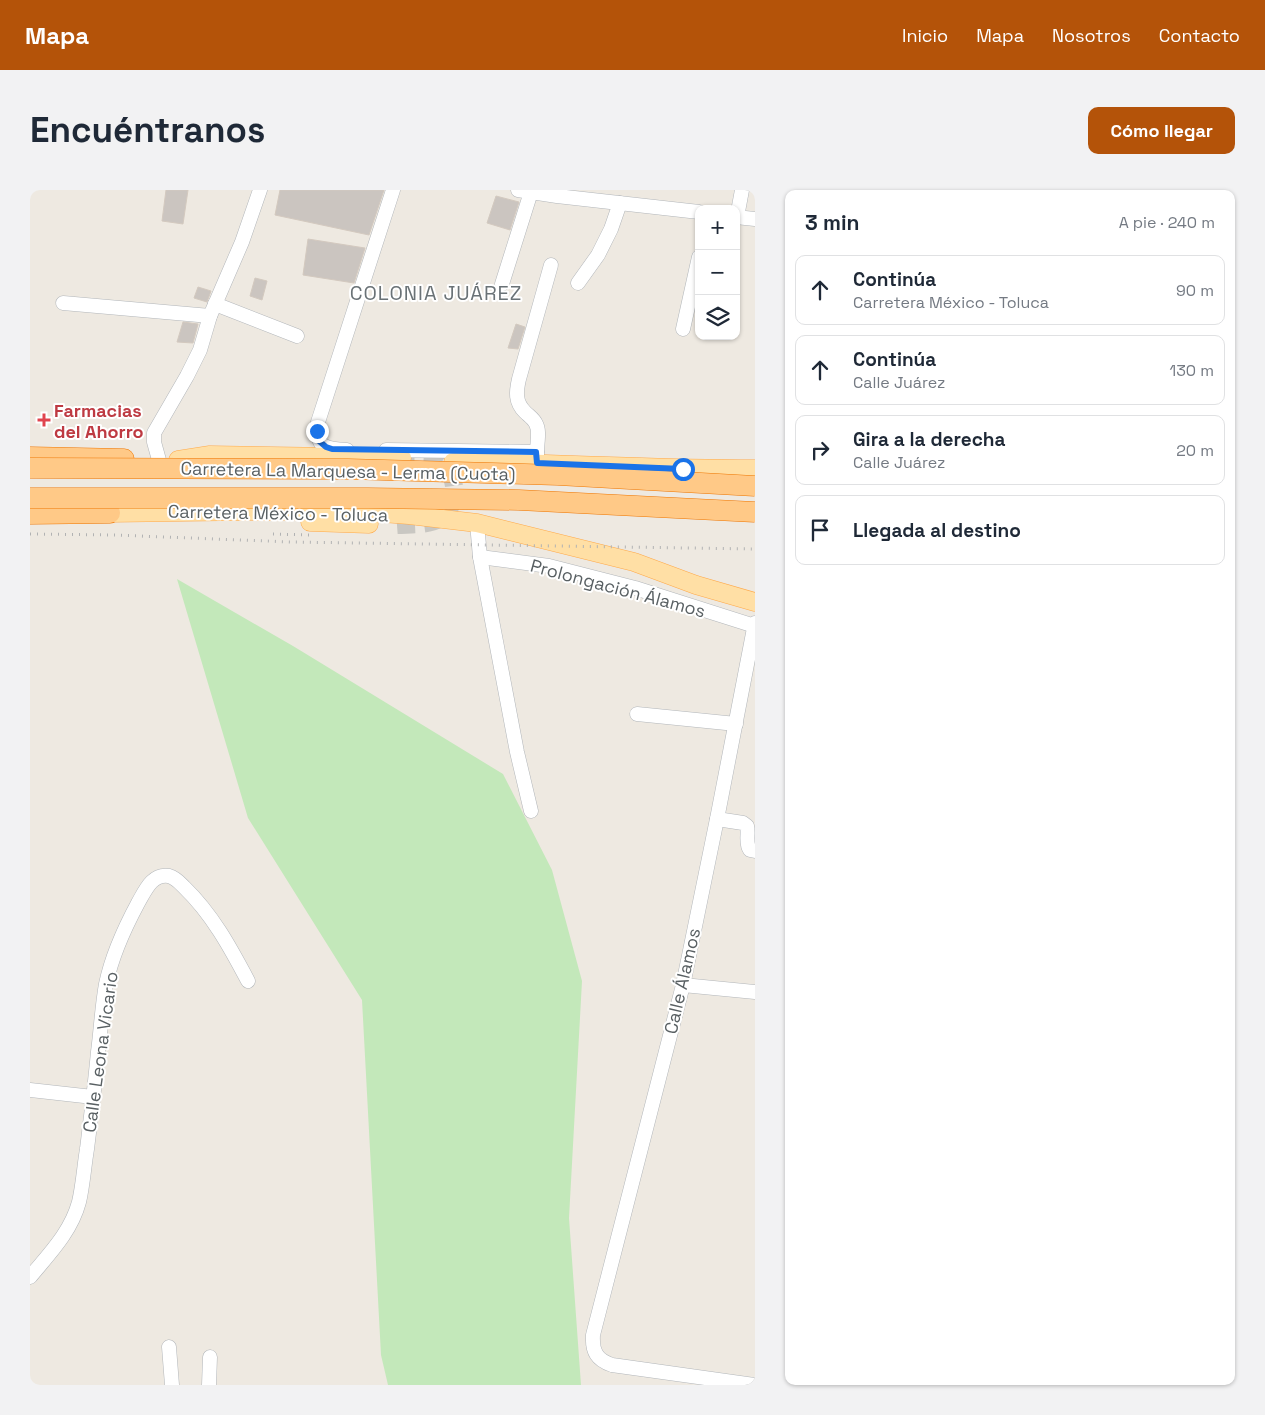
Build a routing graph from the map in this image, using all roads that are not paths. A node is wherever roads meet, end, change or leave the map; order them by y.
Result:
1 (260, 190) edge
2 (393, 190) edge
3 (742, 190) edge
4 (524, 191) edge
5 (558, 193) edge
6 (615, 198) edge
7 (739, 205) edge
8 (695, 211) edge
9 (740, 217) edge
10 (755, 219) edge
11 (551, 264) dead end
12 (695, 275) edge
13 (578, 283) dead end
14 (502, 284) dead end
15 (63, 303) dead end
16 (212, 310) junction
17 (683, 329) dead end
18 (297, 336) dead end
19 (30, 457) edge
20 (537, 457) junction
21 (402, 458) tunnel mouth
22 (169, 460) junction
23 (30, 468) edge
24 (755, 469) edge
25 (755, 486) edge
26 (30, 498) edge
27 (755, 512) edge
28 (110, 513) junction
29 (30, 514) edge
30 (477, 523) junction
31 (396, 525) tunnel mouth
32 (480, 557) junction
33 (755, 602) edge
34 (755, 625) edge
35 (637, 714) dead end
36 (736, 724) junction
37 (530, 811) dead end
38 (717, 819) junction
39 (755, 851) edge
40 (248, 981) dead end
41 (683, 985) junction
42 (755, 992) edge
43 (30, 1090) edge
44 (93, 1097) junction
45 (30, 1277) edge
46 (169, 1347) dead end
47 (210, 1357) dead end
48 (172, 1385) edge
49 (209, 1385) edge
50 (755, 1385) edge

1 - 16 street
2 - 20 street
3 - 7 street
4 - 5 street
4 - 14 street
5 - 6 street
6 - 8 street
6 - 13 street
9 - 10 street
11 - 20 street
12 - 17 street
15 - 16 street
16 - 18 street
16 - 22 street
19 - 22 highway
20 - 22 main road
20 - 24 main road
21 - 22 main road
23 - 25 highway, Carretera La Marquesa - Lerma (Cuota), bridge
26 - 27 highway, Carretera La Marquesa - Lerma (Cuota), bridge
28 - 29 highway, Carretera México - Toluca
28 - 30 main road, Carretera México - Toluca
28 - 31 main road
30 - 32 street
30 - 33 main road, Carretera México - Toluca
32 - 34 street, Prolongación Álamos
32 - 37 street
34 - 36 street, Calle Álamos
35 - 36 street
36 - 38 street, Calle Álamos
38 - 39 street
38 - 41 street, Calle Álamos
40 - 44 street, Calle Leona Vicario
41 - 42 street
41 - 50 street, Calle Álamos
43 - 44 street
44 - 45 street, Calle Leona Vicario
46 - 48 street
47 - 49 street

